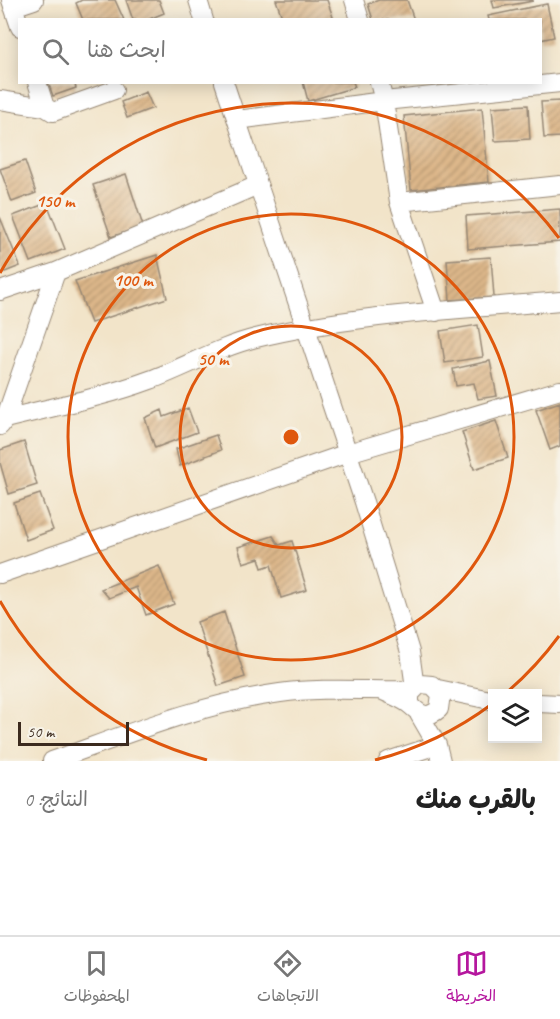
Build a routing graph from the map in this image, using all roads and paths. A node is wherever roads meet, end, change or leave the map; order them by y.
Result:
1 (34, 0) edge
2 (198, 0) edge
3 (354, 0) edge
4 (12, 4) edge
5 (203, 18) edge
6 (359, 18) edge
7 (18, 21) edge
8 (560, 83) edge
9 (39, 84) edge
10 (225, 84) edge
11 (380, 84) edge
12 (114, 90) dead end
13 (0, 100) edge
14 (384, 101) junction
15 (45, 107) junction
16 (237, 120) junction
17 (258, 185) junction
18 (560, 185) edge
19 (399, 202) junction
20 (56, 272) junction
21 (0, 291) edge
22 (560, 301) edge
23 (436, 312) junction
24 (306, 327) junction
25 (560, 390) edge
26 (2, 422) edge
27 (348, 453) junction
28 (0, 574) edge
29 (426, 698) junction
30 (488, 701) edge
31 (542, 703) edge
32 (560, 704) edge
33 (439, 753) edge
34 (52, 761) edge
35 (388, 761) edge

1 - 4 street
2 - 5 street
3 - 6 street
4 - 7 street
8 - 14 street
9 - 15 street
10 - 16 street
11 - 14 street
12 - 15 street
13 - 15 street
14 - 16 street
14 - 19 street
16 - 17 street
17 - 20 street
17 - 24 street
18 - 19 street
19 - 23 street
20 - 21 street
20 - 26 street
22 - 23 street
23 - 24 street
24 - 26 street
24 - 27 street
25 - 27 street
27 - 28 street
27 - 29 street
29 - 30 street
29 - 33 street
29 - 34 street
31 - 32 street
33 - 35 street

